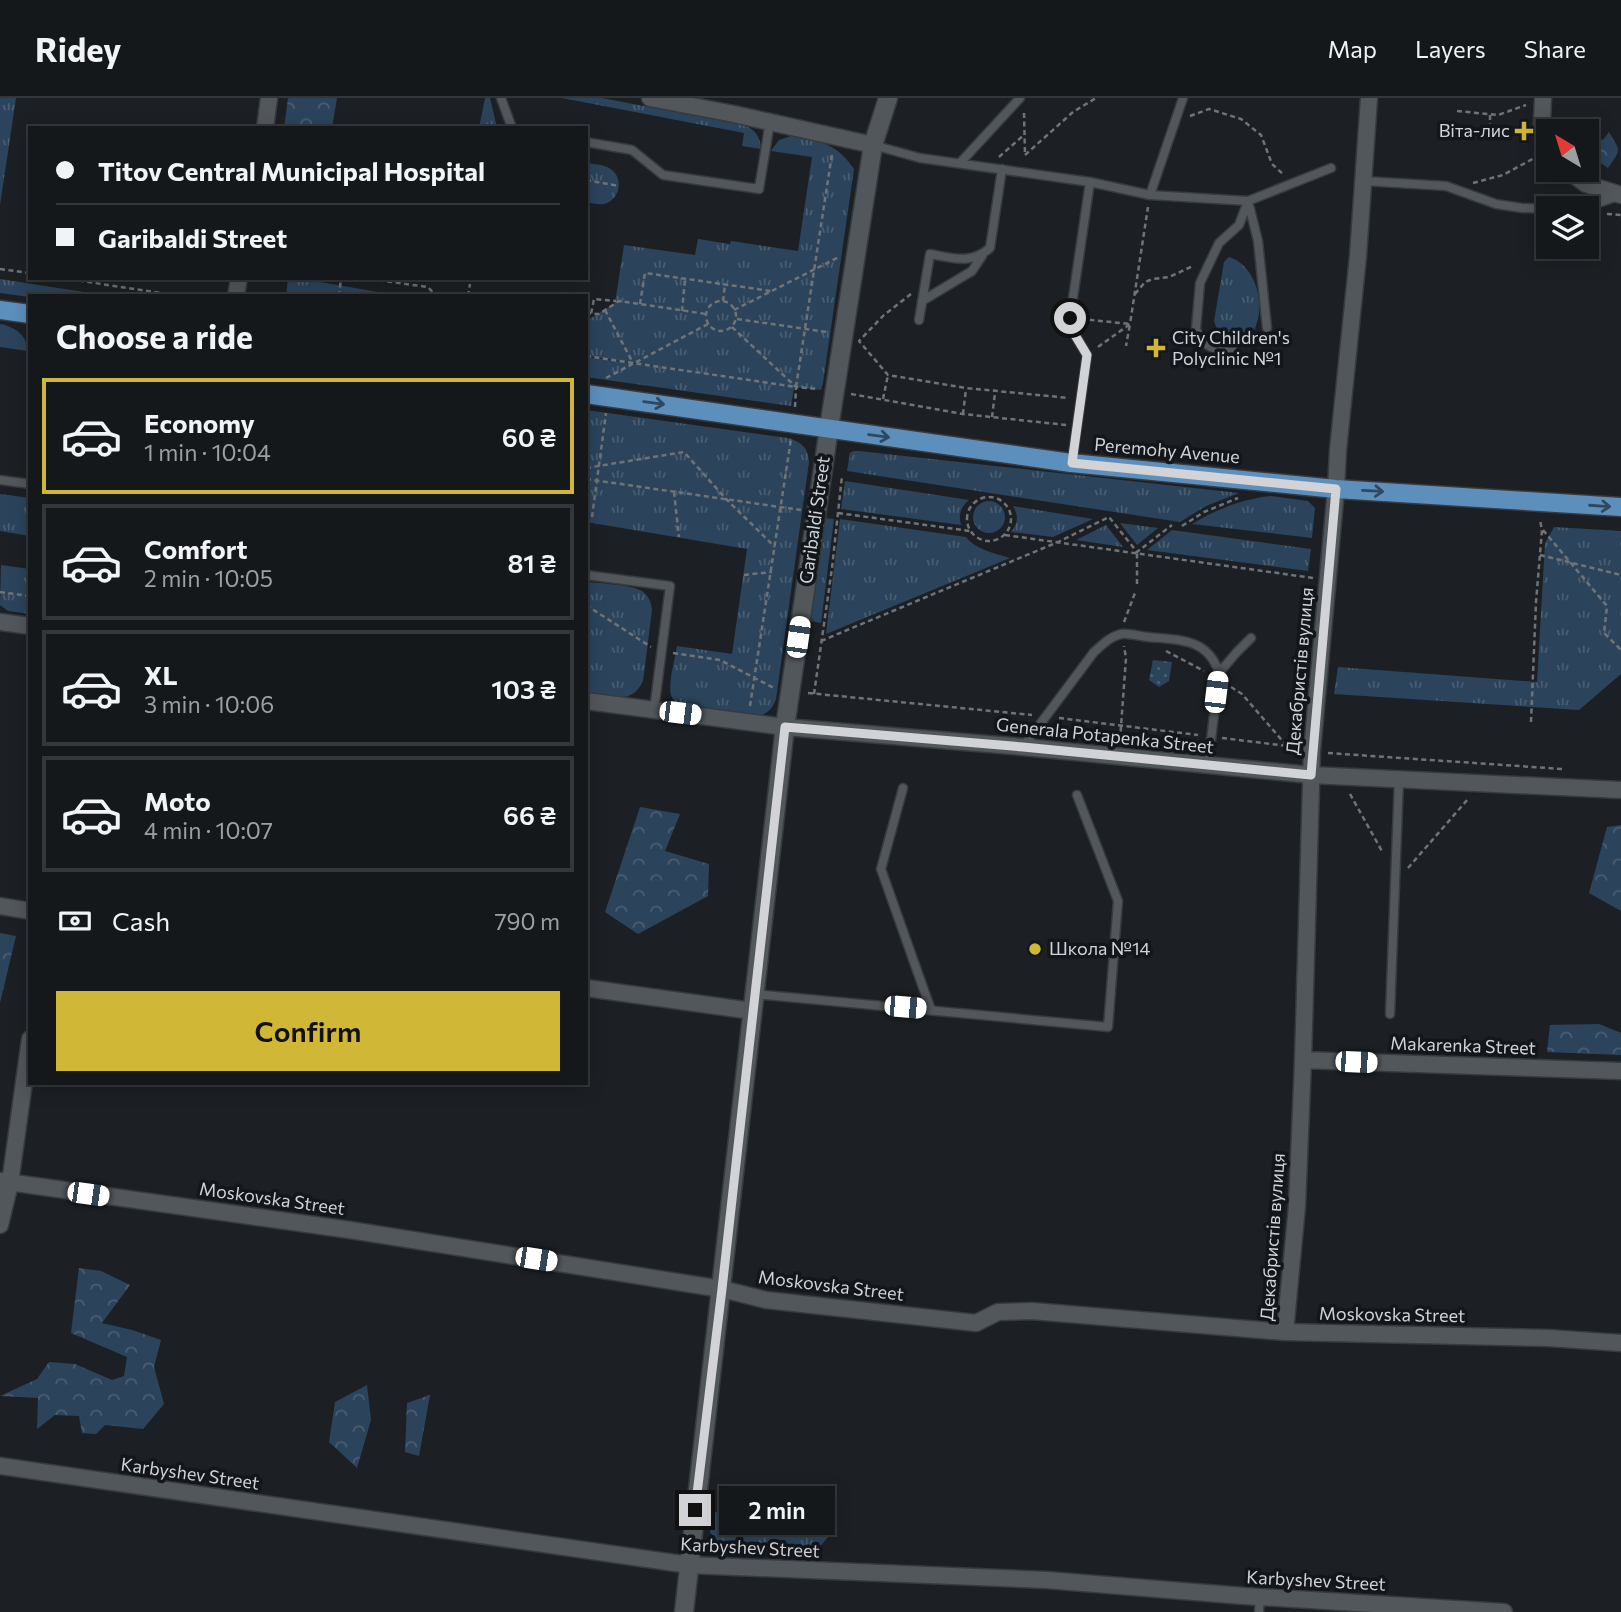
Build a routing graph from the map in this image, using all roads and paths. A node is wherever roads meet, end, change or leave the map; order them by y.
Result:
1 (269, 98) edge
2 (501, 98) edge
3 (650, 98) edge
4 (888, 98) edge
5 (1096, 98) edge
6 (1183, 98) edge
7 (1369, 98) edge
8 (1536, 101) edge
9 (1022, 102) edge
10 (1457, 111) dead end
11 (1490, 115) junction
12 (1541, 119) edge
13 (770, 122) junction
14 (1174, 122) junction
15 (1490, 124) dead end
16 (265, 126) edge
17 (511, 126) edge
18 (1025, 134) junction
19 (834, 136) junction
20 (588, 142) edge
21 (873, 145) junction
22 (1025, 155) junction
23 (1536, 155) edge
24 (960, 163) junction
25 (985, 167) junction
26 (1331, 168) dead end
27 (1002, 169) junction
28 (1025, 173) junction
29 (588, 180) edge
30 (1364, 181) junction
31 (1090, 182) junction
32 (1583, 182) edge
33 (1293, 183) junction
34 (619, 186) dead end
35 (1446, 186) junction
36 (1150, 195) junction
37 (1621, 195) edge
38 (1248, 201) junction
39 (1599, 202) edge
40 (1536, 209) edge
41 (983, 254) junction
42 (842, 256) dead end
43 (1212, 258) junction
44 (0, 269) edge
45 (814, 269) junction
46 (28, 273) edge
47 (685, 278) junction
48 (75, 280) edge
49 (375, 280) edge
50 (925, 283) junction
51 (470, 284) dead end
52 (725, 284) junction
53 (771, 291) junction
54 (564, 293) dead end
55 (167, 294) edge
56 (434, 294) edge
57 (468, 294) edge
58 (569, 294) edge
59 (1134, 295) junction
60 (588, 298) edge
61 (594, 299) junction
62 (619, 301) junction
63 (723, 301) junction
64 (922, 302) junction
65 (640, 304) junction
66 (0, 310) edge
67 (605, 310) junction
68 (734, 310) junction
69 (682, 311) junction
70 (28, 314) edge
71 (589, 314) edge
72 (706, 314) junction
73 (1070, 318) junction
74 (736, 319) junction
75 (919, 320) dead end
76 (708, 324) junction
77 (1130, 324) junction
78 (732, 327) junction
79 (805, 328) junction
80 (1267, 328) dead end
81 (831, 332) dead end
82 (1126, 346) dead end
83 (1232, 348) dead end
84 (1087, 355) junction
85 (588, 356) edge
86 (633, 363) junction
87 (888, 375) junction
88 (603, 380) dead end
89 (796, 387) junction
90 (966, 388) junction
91 (995, 391) junction
92 (835, 392) junction
93 (588, 394) edge
94 (883, 399) junction
95 (1081, 399) junction
96 (795, 407) dead end
97 (607, 413) dead end
98 (963, 414) junction
99 (992, 417) junction
100 (1077, 426) junction
101 (829, 428) junction
102 (791, 439) dead end
103 (1072, 463) junction
104 (599, 465) junction
105 (588, 468) edge
106 (842, 476) dead end
107 (588, 479) edge
108 (0, 480) edge
109 (597, 481) junction
110 (28, 484) edge
111 (1336, 489) junction
112 (674, 492) junction
113 (1242, 497) dead end
114 (726, 499) junction
115 (1537, 501) junction
116 (782, 507) junction
117 (1621, 507) edge
118 (802, 510) dead end
119 (838, 513) junction
120 (592, 517) dead end
121 (1172, 525) dead end
122 (1182, 526) dead end
123 (1542, 530) junction
124 (970, 531) junction
125 (1005, 535) junction
126 (680, 537) dead end
127 (1058, 542) junction
128 (775, 547) junction
129 (1137, 552) junction
130 (1540, 555) junction
131 (1569, 561) junction
132 (772, 572) junction
133 (588, 575) edge
134 (744, 575) dead end
135 (1621, 575) edge
136 (1316, 578) dead end
137 (1137, 583) dead end
138 (0, 592) edge
139 (1135, 593) dead end
140 (28, 596) edge
141 (588, 606) edge
142 (0, 622) edge
143 (28, 626) edge
144 (1122, 634) junction
145 (1150, 637) junction
146 (1251, 638) dead end
147 (821, 641) junction
148 (1621, 650) edge
149 (661, 654) junction
150 (1219, 676) junction
151 (754, 678) junction
152 (790, 692) junction
153 (814, 694) junction
154 (588, 701) edge
155 (750, 707) dead end
156 (654, 710) junction
157 (1045, 717) junction
158 (1531, 722) dead end
159 (1121, 726) junction
160 (785, 727) junction
161 (1212, 737) junction
162 (1286, 745) dead end
163 (1023, 747) junction
164 (1312, 751) junction
165 (1119, 757) junction
166 (1208, 766) junction
167 (1567, 769) dead end
168 (1311, 775) junction
169 (1339, 776) junction
170 (1399, 779) junction
171 (1482, 783) junction
172 (904, 788) dead end
173 (1620, 789) edge
174 (1077, 795) dead end
175 (1395, 880) junction
176 (0, 906) edge
177 (28, 911) edge
178 (588, 988) edge
179 (754, 1003) junction
180 (930, 1010) junction
181 (1390, 1014) dead end
182 (28, 1051) edge
183 (1303, 1060) junction
184 (1621, 1070) edge
185 (5, 1182) edge
186 (0, 1225) edge
187 (722, 1289) junction
188 (1285, 1332) junction
189 (1621, 1343) edge
190 (0, 1466) edge
191 (689, 1565) junction
192 (1259, 1604) edge
193 (684, 1612) edge
194 (1504, 1612) edge

1 - 16 street
2 - 17 lane
3 - 13 street
4 - 21 street, Garibaldi Street
5 - 22 path
6 - 14 lane
7 - 30 street, Декабристів вулиця
8 - 11 path
8 - 12 street
9 - 18 path
9 - 24 lane
10 - 11 path
11 - 15 path
13 - 19 street
13 - 20 lane
14 - 33 path
14 - 36 lane
18 - 22 path
18 - 25 path
19 - 21 street
19 - 45 path
21 - 24 lane
21 - 92 street, Garibaldi Street
22 - 28 path
23 - 35 path
24 - 25 lane
25 - 27 lane
26 - 33 lane
27 - 28 lane
27 - 41 lane
28 - 31 lane
29 - 34 path
30 - 35 lane
30 - 111 street, Декабристів вулиця
31 - 36 lane
31 - 73 lane
32 - 37 street
33 - 38 lane
35 - 40 lane
36 - 38 lane
36 - 59 path
37 - 39 lane
38 - 43 lane
38 - 80 lane
41 - 50 lane
41 - 64 lane
42 - 45 path
43 - 59 path
43 - 83 lane
44 - 46 path
45 - 53 path
45 - 79 path
47 - 52 path
47 - 65 path
47 - 69 path
48 - 55 path
49 - 56 path
50 - 64 lane
50 - 87 path
51 - 57 path
52 - 53 path
52 - 63 path
53 - 68 path
54 - 58 path
59 - 77 path
60 - 61 path
61 - 62 path
61 - 71 path
62 - 65 path
62 - 67 path
63 - 68 path
63 - 72 path
64 - 75 lane
65 - 69 path
66 - 70 main road
67 - 71 path
67 - 86 path
68 - 74 path
69 - 72 path
72 - 76 path
73 - 77 path
73 - 84 lane
74 - 78 path
74 - 79 path
76 - 78 path
76 - 86 path
77 - 82 path
77 - 84 path
78 - 89 path
79 - 81 path
79 - 89 path
84 - 95 lane
85 - 86 path
86 - 88 path
86 - 89 path
87 - 90 path
87 - 94 path
89 - 92 path
89 - 96 path
90 - 91 path
90 - 98 path
91 - 95 path
91 - 99 path
92 - 94 path
92 - 101 street, Garibaldi Street
93 -> 101 main road, Peremohy Avenue
94 - 98 path
95 - 100 lane
97 - 104 path
98 - 99 path
99 - 100 path
100 - 103 lane
101 -> 103 main road, Peremohy Avenue
101 - 152 street, Garibaldi Street
102 - 116 path
103 - 111 main road, Peremohy Avenue
104 - 105 path
104 - 109 path
104 - 114 path
106 - 119 path
107 - 109 path
108 - 110 lane
109 - 112 path
109 - 120 path
111 -> 115 main road, Peremohy Avenue
111 - 164 street, Декабристів вулиця
112 - 114 path
112 - 126 path
113 - 122 path
114 - 116 path
114 - 128 path
115 -> 117 main road, Peremohy Avenue
115 - 123 path
116 - 118 path
116 - 128 path
119 - 124 path
119 - 147 path
121 - 129 path
123 - 130 path
123 - 131 path
124 - 125 path
124 - 125 path
125 - 127 path
127 - 129 path
127 - 129 path
127 - 147 path
128 - 132 path
129 - 136 path
129 - 137 path
130 - 131 path
130 - 158 path
131 - 135 path
131 - 148 path
132 - 134 path
132 - 151 path
133 - 149 lane
138 - 140 path
139 - 144 path
141 - 149 path
142 - 143 street
144 - 145 lane
144 - 157 lane
144 - 159 path
145 - 150 path
145 - 150 lane
146 - 150 lane
147 - 153 path
149 - 151 path
149 - 156 lane
150 - 161 lane
150 - 162 path
151 - 152 path
151 - 155 path
152 - 153 path
152 - 160 street, Garibaldi Street
153 - 157 path
154 - 156 street, Generala Potapenka Street
156 - 160 street, Generala Potapenka Street
157 - 159 path
157 - 163 lane
159 - 161 path
159 - 165 path
160 - 163 street, Generala Potapenka Street
160 - 179 street, Garibaldi Street
161 - 166 lane
163 - 165 street, Generala Potapenka Street
164 - 167 path
164 - 168 street, Декабристів вулиця
165 - 166 street, Generala Potapenka Street
166 - 168 street, Generala Potapenka Street
168 - 169 street, Generala Potapenka Street
168 - 183 street, Декабристів вулиця
169 - 170 street, Generala Potapenka Street
169 - 175 path
170 - 171 street, Generala Potapenka Street
170 - 175 lane
171 - 173 street, Generala Potapenka Street
171 - 175 path
172 - 180 lane
174 - 180 lane
175 - 181 lane
176 - 177 street
178 - 179 street
179 - 180 lane
179 - 187 street, Garibaldi Street
182 - 185 street
183 - 184 street, Makarenka Street
183 - 188 street, Декабристів вулиця
185 - 186 street
185 - 187 street, Moskovska Street
187 - 188 street, Moskovska Street
187 - 191 street, Garibaldi Street
188 - 189 street, Moskovska Street
190 - 191 street, Karbyshev Street
191 - 192 street, Karbyshev Street
191 - 193 street, Garibaldi Street
192 - 194 street, Karbyshev Street

